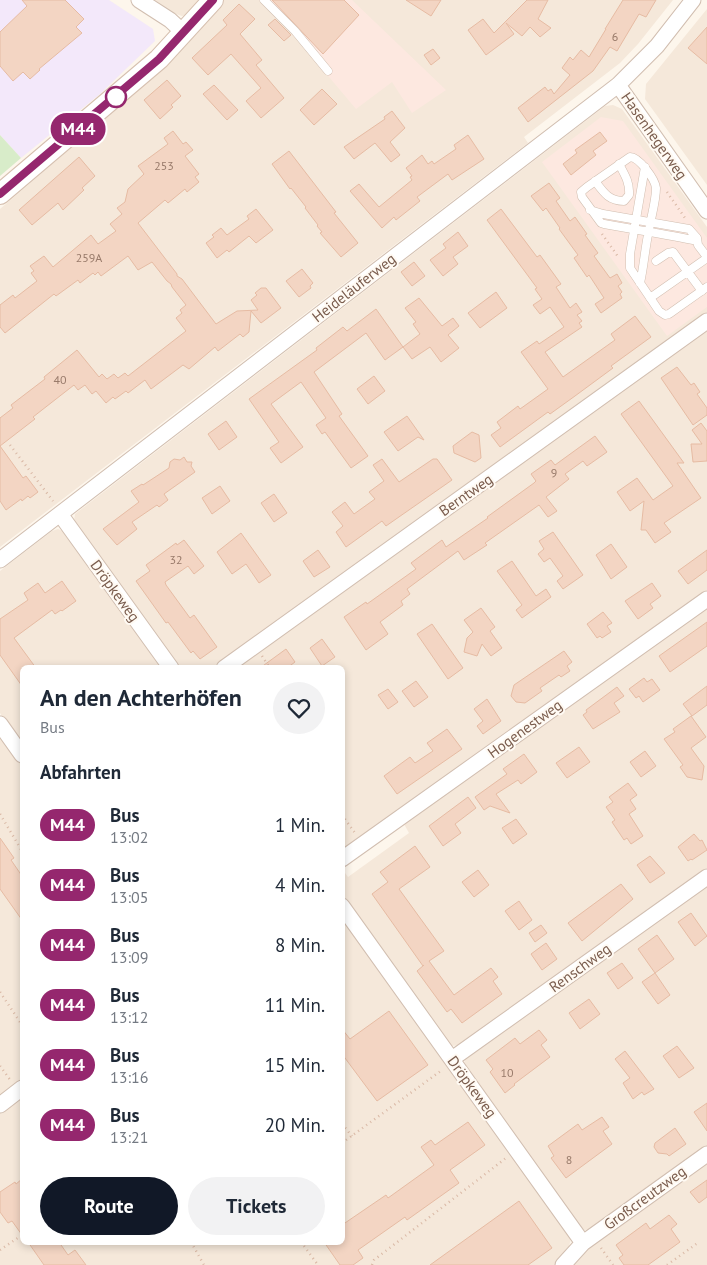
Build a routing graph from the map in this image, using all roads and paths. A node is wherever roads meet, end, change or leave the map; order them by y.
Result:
1 (138, 0) edge
2 (213, 0) edge
3 (264, 0) edge
4 (693, 0) edge
5 (183, 32) junction
6 (328, 70) dead end
7 (618, 85) junction
8 (618, 164) junction
9 (644, 168) junction
10 (595, 181) junction
11 (0, 194) edge
12 (590, 210) junction
13 (707, 211) edge
14 (636, 220) junction
15 (650, 222) junction
16 (634, 230) junction
17 (648, 232) junction
18 (697, 241) junction
19 (707, 258) edge
20 (656, 261) dead end
21 (688, 271) junction
22 (640, 283) junction
23 (704, 289) edge
24 (648, 295) junction
25 (707, 321) edge
26 (10, 445) dead end
27 (57, 508) junction
28 (0, 560) edge
29 (707, 599) edge
30 (259, 652) dead end
31 (169, 665) edge
32 (228, 665) edge
33 (268, 665) edge
34 (0, 724) edge
35 (20, 752) edge
36 (0, 814) edge
37 (345, 819) edge
38 (358, 838) dead end
39 (20, 848) edge
40 (345, 857) edge
41 (707, 877) edge
42 (345, 910) edge
43 (0, 992) edge
44 (20, 1022) edge
45 (449, 1063) junction
46 (20, 1089) edge
47 (0, 1104) edge
48 (346, 1128) edge
49 (352, 1136) junction
50 (345, 1141) edge
51 (509, 1155) dead end
52 (707, 1155) edge
53 (20, 1236) edge
54 (699, 1242) dead end
55 (590, 1243) junction
56 (193, 1245) edge
57 (304, 1245) edge
58 (0, 1250) edge
59 (204, 1265) edge
60 (318, 1265) edge
61 (372, 1265) edge
62 (563, 1265) edge
63 (613, 1265) edge
64 (667, 1265) edge

1 - 5 street
2 - 5 main road
3 - 6 lane
4 - 7 street, Heideläuferweg
5 - 11 main road
7 - 13 street, Hasenhegerweg
7 - 27 street, Heideläuferweg
8 - 9 lane
8 - 10 lane
8 - 10 lane
9 - 14 lane
9 - 15 lane
10 - 12 lane
12 - 14 lane
12 - 16 lane
14 - 15 lane
14 - 16 lane
15 - 17 lane
15 - 18 lane
16 - 17 lane
16 - 22 lane
17 - 18 lane
17 - 22 lane
18 - 19 lane
19 - 21 lane
20 - 21 lane
21 - 23 lane
21 - 24 lane
22 - 24 lane
23 - 24 lane
25 - 32 street, Berntweg
26 - 27 path
27 - 28 street, Heideläuferweg
27 - 31 street, Dröpkeweg
29 - 40 street, Hogenestweg
30 - 33 path
34 - 35 street
36 - 39 path
37 - 38 path
41 - 45 street, Renschweg
42 - 45 street, Dröpkeweg
43 - 44 path
45 - 49 path
45 - 55 street, Dröpkeweg
46 - 47 street
48 - 49 path
49 - 50 path
51 - 61 path
52 - 55 street, Großcreutzweg
53 - 58 path
54 - 64 path
55 - 62 street
55 - 63 path
56 - 59 path
57 - 60 path

